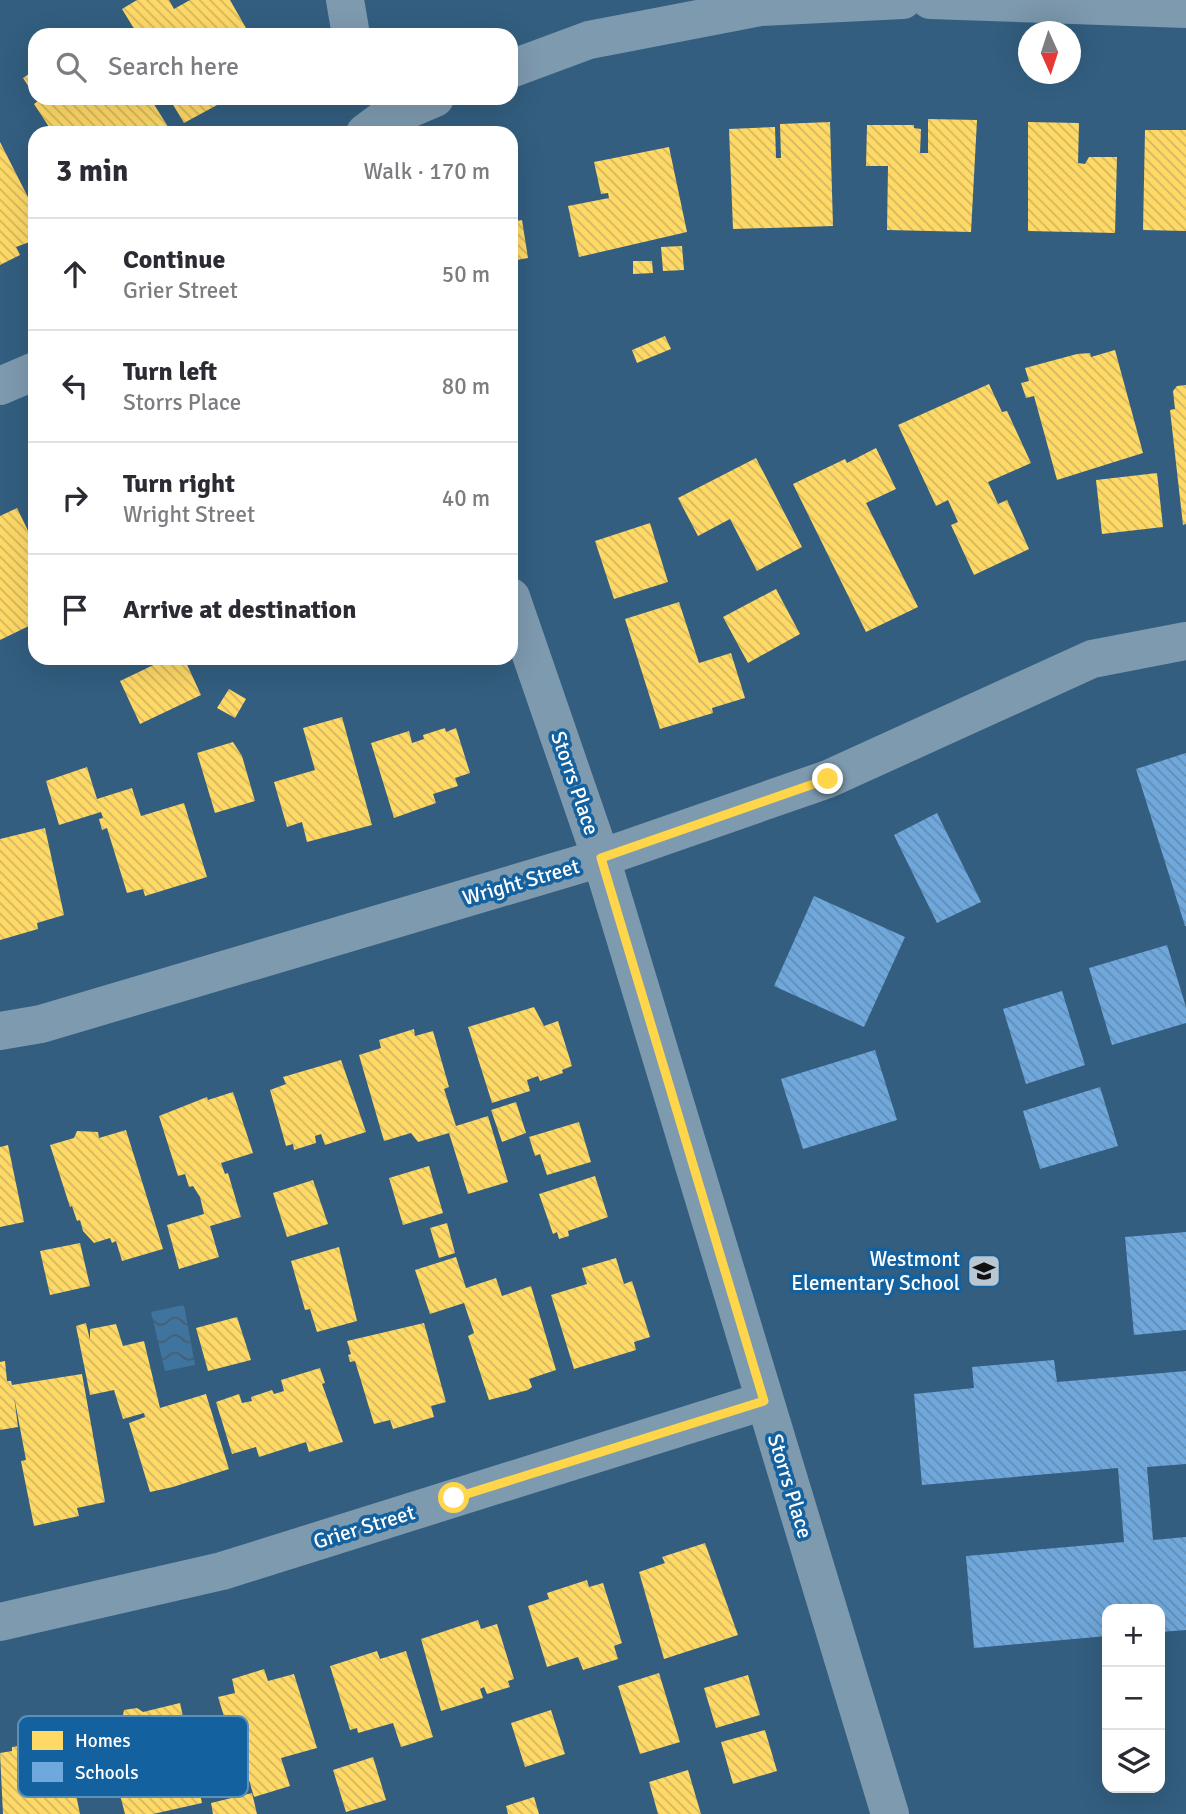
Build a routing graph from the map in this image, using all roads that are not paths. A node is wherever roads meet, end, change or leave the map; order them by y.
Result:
1 (345, 0) edge
2 (903, 0) edge
3 (930, 0) edge
4 (1186, 9) edge
5 (350, 28) edge
6 (518, 66) edge
7 (412, 105) edge
8 (373, 117) edge
9 (28, 374) edge
10 (0, 386) edge
11 (518, 617) edge
12 (1186, 641) edge
13 (601, 858) junction
14 (0, 1031) edge
15 (764, 1401) junction
16 (0, 1622) edge
17 (890, 1814) edge

1 - 5 street
2 - 6 street
3 - 4 street
7 - 8 street
9 - 10 street
11 - 13 street, Storrs Place
12 - 13 street, Wright Street
13 - 14 street, Wright Street
13 - 15 street, Storrs Place
15 - 16 street, Grier Street
15 - 17 street, Storrs Place

